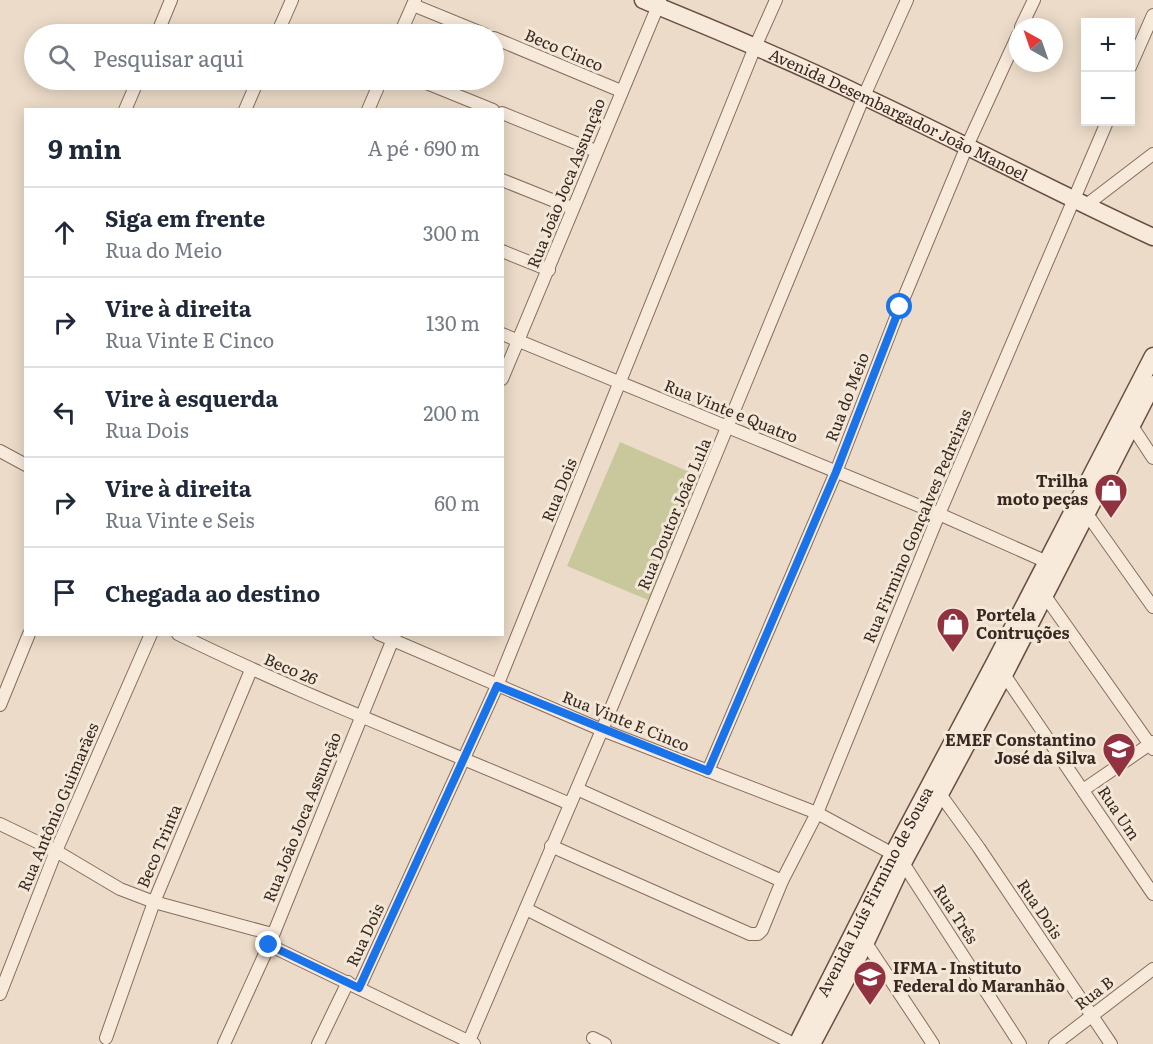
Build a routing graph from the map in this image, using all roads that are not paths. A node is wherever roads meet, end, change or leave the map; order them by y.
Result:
1 (171, 0) edge
2 (292, 0) edge
3 (776, 0) edge
4 (907, 0) edge
5 (1034, 0) edge
6 (414, 2) edge
7 (654, 2) edge
8 (1153, 15) edge
9 (1026, 18) edge
10 (161, 24) edge
11 (281, 24) edge
12 (404, 24) edge
13 (462, 24) edge
14 (504, 42) edge
15 (756, 47) junction
16 (1009, 55) edge
17 (1135, 58) edge
18 (134, 90) edge
19 (254, 90) edge
20 (377, 90) edge
21 (444, 90) edge
22 (621, 91) junction
23 (864, 96) junction
24 (126, 108) edge
25 (246, 108) edge
26 (369, 108) edge
27 (488, 108) edge
28 (504, 114) edge
29 (1106, 126) edge
30 (967, 146) junction
31 (596, 151) junction
32 (1153, 154) edge
33 (504, 181) edge
34 (1079, 203) junction
35 (572, 208) junction
36 (1153, 237) edge
37 (504, 251) edge
38 (549, 270) junction
39 (504, 335) edge
40 (518, 341) junction
41 (1153, 356) edge
42 (504, 374) edge
43 (621, 383) junction
44 (1153, 384) edge
45 (1132, 426) junction
46 (728, 427) junction
47 (1117, 441) junction
48 (0, 451) edge
49 (1153, 458) edge
50 (24, 464) edge
51 (836, 472) junction
52 (939, 514) junction
53 (1088, 514) junction
54 (1047, 562) junction
55 (1045, 596) junction
56 (1153, 607) edge
57 (28, 636) edge
58 (151, 636) edge
59 (182, 636) edge
60 (394, 637) edge
61 (1000, 668) junction
62 (251, 670) junction
63 (497, 686) junction
64 (0, 705) edge
65 (361, 716) junction
66 (602, 730) junction
67 (1152, 745) edge
68 (465, 758) junction
69 (708, 771) junction
70 (577, 789) junction
71 (1083, 790) junction
72 (940, 794) junction
73 (570, 804) junction
74 (817, 813) junction
75 (0, 824) edge
76 (551, 846) junction
77 (56, 851) junction
78 (898, 859) junction
79 (782, 881) junction
80 (1153, 894) edge
81 (154, 902) junction
82 (526, 909) junction
83 (861, 935) junction
84 (270, 940) junction
85 (1153, 969) edge
86 (353, 985) junction
87 (0, 994) edge
88 (1092, 1015) junction
89 (106, 1038) dead end
90 (593, 1038) dead end
91 (471, 1042) edge
92 (224, 1044) edge
93 (318, 1044) edge
94 (605, 1044) edge
95 (795, 1044) edge
96 (812, 1044) edge
97 (933, 1044) edge
98 (1020, 1044) edge
99 (1055, 1044) edge
100 (1111, 1044) edge

1 - 10 street
2 - 11 street
3 - 15 street, Rua Dois
4 - 23 street, Rua Doutor João Lula
5 - 9 street
6 - 12 street
6 - 13 street
7 - 15 main road, Avenida Desembargador João Manoel
7 - 22 street, Rua João Joca Assunção
8 - 17 street
14 - 22 street, Beco Cinco
15 - 23 main road, Avenida Desembargador João Manoel
15 - 43 street, Rua Dois
16 - 30 street, Rua do Meio
18 - 24 street
19 - 25 street
20 - 26 street
21 - 27 street
22 - 31 street, Rua João Joca Assunção
23 - 30 main road, Avenida Desembargador João Manoel
23 - 46 street, Rua Doutor João Lula
28 - 31 street
29 - 34 street, Rua Firmino Gonçalves Pedreiras
30 - 34 main road, Avenida Desembargador João Manoel
30 - 51 street, Rua do Meio
31 - 35 street, Rua João Joca Assunção
32 - 34 street
33 - 35 street
34 - 36 main road, Avenida Desembargador João Manoel
34 - 52 street, Rua Firmino Gonçalves Pedreiras
35 - 38 street, Rua João Joca Assunção
37 - 38 street
38 - 40 street, Rua João Joca Assunção
39 - 40 street, Rua Vinte e Quatro
40 - 42 street, Rua João Joca Assunção
40 - 43 street, Rua Vinte e Quatro
41 - 47 main road, Avenida Luís Firmino de Sousa
43 - 46 street, Rua Vinte e Quatro
43 - 63 street, Rua Dois
44 - 45 main road, Avenida Luís Firmino de Sousa
45 - 47 main road, Avenida Luís Firmino de Sousa
45 - 49 street
46 - 51 street, Rua Vinte e Quatro
46 - 66 street, Rua Doutor João Lula
47 - 53 main road, Avenida Luís Firmino de Sousa
47 - 54 main road, Avenida Luís Firmino de Sousa
48 - 50 street
51 - 52 street, Rua Vinte e Quatro
51 - 69 street, Rua do Meio
52 - 54 street, Rua Vinte e Quatro
52 - 74 street, Rua Firmino Gonçalves Pedreiras
53 - 55 main road, Avenida Luís Firmino de Sousa
53 - 56 street
54 - 61 main road, Avenida Luís Firmino de Sousa
55 - 61 main road, Avenida Luís Firmino de Sousa
55 - 67 street
57 - 64 street
58 - 77 street, Rua Antônio Guimarães
59 - 62 street, Beco 26
60 - 63 street, Rua Vinte E Cinco
60 - 65 street, Rua João Joca Assunção
61 - 71 street, Rua Um
61 - 72 main road, Avenida Luís Firmino de Sousa
61 - 78 main road, Avenida Luís Firmino de Sousa
62 - 65 street, Beco 26
62 - 81 street, Beco Trinta
63 - 66 street, Rua Vinte E Cinco
63 - 68 street, Rua Dois
65 - 68 street, Beco 26
65 - 84 street, Rua João Joca Assunção
66 - 69 street, Rua Vinte E Cinco
66 - 70 street, Rua Doutor João Lula
67 - 71 street
68 - 73 street, Beco 26
68 - 86 street, Rua Dois
69 - 74 street, Rua Vinte E Cinco
70 - 73 street, Rua Doutor João Lula
70 - 79 street
71 - 80 street, Rua Um
72 - 78 main road, Avenida Luís Firmino de Sousa
72 - 88 street, Rua Dois
73 - 76 street, Rua Doutor João Lula
74 - 78 street, Rua Vinte E Cinco
74 - 79 street, Rua Firmino Gonçalves Pedreiras
75 - 77 street
76 - 79 street, Rua Firmino Gonçalves Pedreiras
76 - 82 street, Rua Doutor João Lula
77 - 81 street
77 - 87 street, Rua Antônio Guimarães
78 - 83 main road, Avenida Luís Firmino de Sousa
78 - 98 street, Rua Três
81 - 84 street
81 - 89 street, Beco Trinta
82 - 91 street, Rua Doutor João Lula
82 - 95 street
83 - 95 main road, Avenida Luís Firmino de Sousa
83 - 96 main road, Avenida Luís Firmino de Sousa
83 - 97 street
84 - 86 street
84 - 92 street, Rua João Joca Assunção
85 - 88 street, Rua B
86 - 91 street
86 - 93 street, Rua Dois
88 - 99 street, Rua B
88 - 100 street, Rua Dois
90 - 94 street

